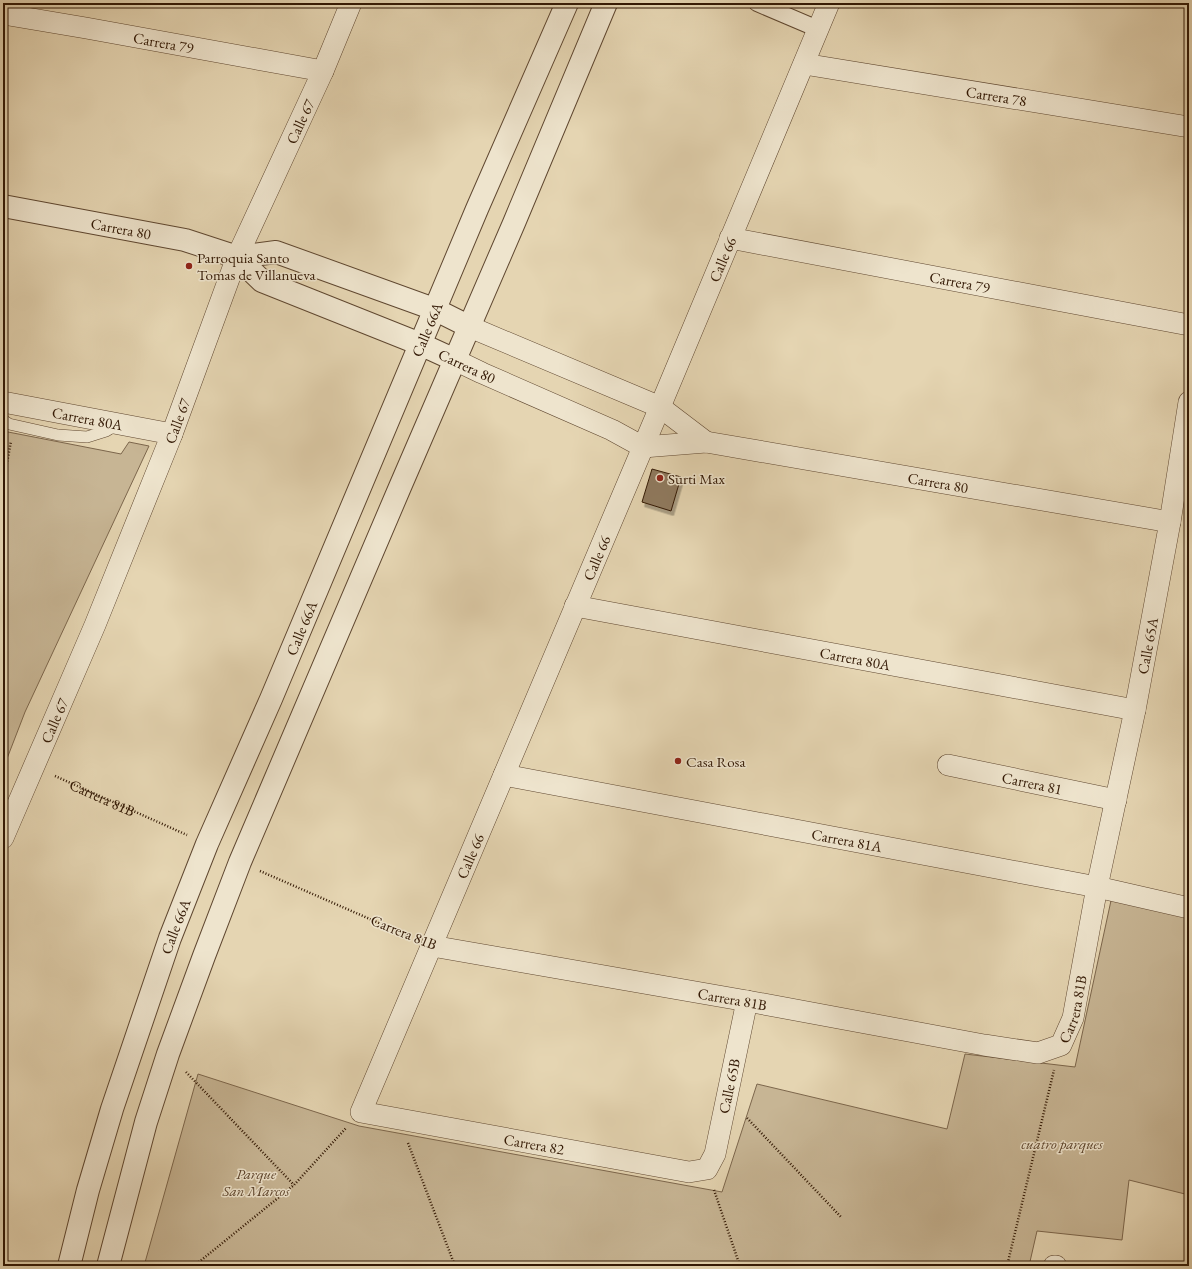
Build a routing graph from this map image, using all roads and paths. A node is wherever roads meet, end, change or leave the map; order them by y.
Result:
1 (351, 3) edge
2 (567, 3) edge
3 (606, 3) edge
4 (757, 3) edge
5 (829, 3) edge
6 (3, 14) edge
7 (818, 29) junction
8 (804, 64) junction
9 (323, 71) junction
10 (1189, 126) edge
11 (3, 206) edge
12 (730, 238) junction
13 (237, 257) junction
14 (434, 309) junction
15 (1189, 325) edge
16 (470, 327) junction
17 (420, 344) junction
18 (455, 360) junction
19 (3, 402) edge
20 (1189, 402) edge
21 (660, 407) junction
22 (3, 420) edge
23 (118, 424) junction
24 (15, 425) junction
25 (172, 434) junction
26 (706, 442) junction
27 (643, 447) junction
28 (3, 485) edge
29 (1170, 522) junction
30 (575, 606) junction
31 (1136, 710) junction
32 (948, 765) dead end
33 (34, 767) junction
34 (504, 775) junction
35 (1116, 800) junction
36 (3, 838) edge
37 (193, 838) dead end
38 (256, 869) dead end
39 (1097, 887) junction
40 (1189, 908) edge
41 (432, 946) junction
42 (747, 1001) junction
43 (1060, 1045) junction
44 (184, 1070) dead end
45 (727, 1097) junction
46 (361, 1112) junction
47 (399, 1119) junction
48 (707, 1169) junction
49 (294, 1185) junction
50 (841, 1217) dead end
51 (69, 1266) edge
52 (108, 1266) edge
53 (194, 1266) edge
54 (455, 1266) edge
55 (740, 1266) edge
56 (1007, 1266) edge

1 - 9 street, Calle 67
2 - 14 street, Calle 66A
3 - 16 street
4 - 7 street
5 - 7 street, Calle 66
6 - 9 street, Carrera 79
7 - 8 street, Calle 66
8 - 10 street, Carrera 78
8 - 12 street, Calle 66
9 - 13 street, Calle 67
11 - 13 street, Carrera 80
12 - 15 street, Carrera 79
12 - 21 street, Calle 66
13 - 14 street, Carrera 80
13 - 17 street, Carrera 80
13 - 25 street, Calle 67
14 - 16 street, Carrera 80
14 - 17 street, Calle 66A
16 - 18 street
16 - 21 street, Carrera 80
17 - 18 street, Carrera 80
17 - 51 street, Calle 66A
18 - 27 street, Carrera 80
18 - 52 street
19 - 23 street, Carrera 80A
20 - 29 street, Calle 65A
21 - 26 street, Carrera 80
21 - 27 street, Calle 66
22 - 24 lane
23 - 24 lane
23 - 25 street, Carrera 80A
24 - 28 path
25 - 33 street, Calle 67
26 - 27 street, Carrera 80
26 - 29 street, Carrera 80
27 - 30 street, Calle 66
29 - 31 street, Calle 65A
30 - 31 street, Carrera 80A
30 - 34 street, Calle 66
31 - 35 street, Calle 65A
32 - 35 street, Carrera 81
33 - 36 street, Calle 67
33 - 37 path, Carrera 81B
34 - 39 street, Carrera 81A
34 - 41 street, Calle 66
35 - 39 street, Calle 65A
38 - 41 path, Carrera 81B
39 - 40 street, Carrera 81A
39 - 43 street, Carrera 81B
41 - 42 street, Carrera 81B
41 - 46 street, Calle 66
42 - 43 street, Carrera 81B
42 - 45 street, Calle 65B
43 - 56 path
44 - 49 path
45 - 48 street, Calle 65B
45 - 50 path
46 - 47 street, Carrera 82
46 - 49 path
47 - 48 street, Carrera 82
47 - 54 path
48 - 55 path
49 - 53 path

